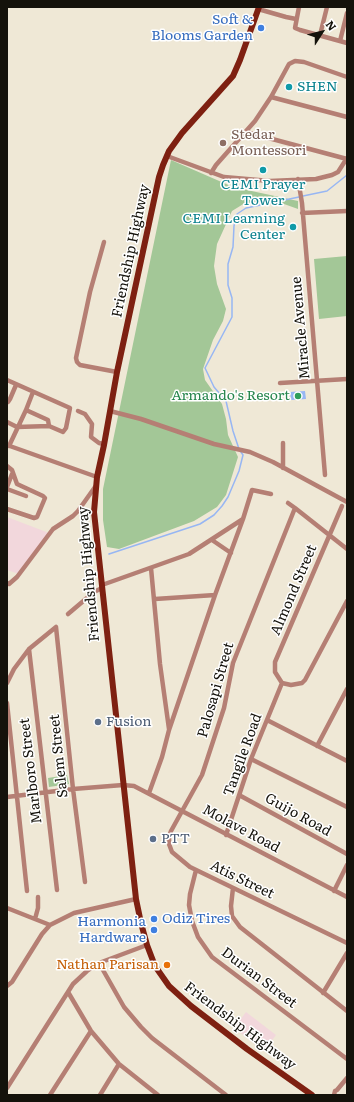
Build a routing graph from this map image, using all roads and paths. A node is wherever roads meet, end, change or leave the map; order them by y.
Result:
1 (299, 7) edge
2 (327, 7) edge
3 (258, 8) edge
4 (347, 13) edge
5 (296, 19) junction
6 (320, 35) junction
7 (340, 41) junction
8 (347, 43) edge
9 (347, 77) edge
10 (271, 97) junction
11 (347, 117) edge
12 (246, 132) junction
13 (167, 156) junction
14 (347, 159) edge
15 (211, 173) junction
16 (298, 179) junction
17 (347, 211) edge
18 (302, 213) junction
19 (104, 242) dead end
20 (117, 372) junction
21 (347, 379) edge
22 (7, 380) edge
23 (316, 382) junction
24 (280, 383) dead end
25 (16, 385) junction
26 (33, 392) junction
27 (7, 401) edge
28 (26, 410) junction
29 (78, 411) dead end
30 (110, 411) junction
31 (7, 422) edge
32 (48, 426) junction
33 (18, 427) junction
34 (283, 443) dead end
35 (104, 444) junction
36 (8, 446) edge
37 (7, 466) edge
38 (283, 468) junction
39 (12, 474) junction
40 (325, 475) dead end
41 (97, 477) junction
42 (95, 487) junction
43 (7, 488) edge
44 (29, 490) junction
45 (270, 494) dead end
46 (347, 502) edge
47 (288, 503) dead end
48 (342, 506) dead end
49 (7, 508) edge
50 (295, 508) junction
51 (243, 520) junction
52 (330, 534) junction
53 (212, 540) junction
54 (347, 549) edge
55 (231, 553) junction
56 (151, 568) junction
57 (8, 584) edge
58 (102, 587) junction
59 (7, 589) edge
60 (214, 595) junction
61 (155, 599) junction
62 (347, 601) edge
63 (68, 614) dead end
64 (29, 649) junction
65 (7, 683) edge
66 (282, 683) junction
67 (347, 689) edge
68 (7, 703) edge
69 (166, 716) junction
70 (173, 718) junction
71 (267, 720) junction
72 (169, 730) junction
73 (317, 746) junction
74 (251, 759) junction
75 (347, 761) edge
76 (123, 785) junction
77 (73, 789) junction
78 (45, 792) junction
79 (149, 793) junction
80 (239, 795) junction
81 (16, 796) junction
82 (7, 797) edge
83 (347, 807) edge
84 (182, 810) junction
85 (226, 835) junction
86 (347, 854) edge
87 (347, 865) edge
88 (196, 870) junction
89 (85, 882) dead end
90 (233, 888) junction
91 (57, 890) dead end
92 (26, 891) dead end
93 (334, 891) junction
94 (38, 897) dead end
95 (347, 897) edge
96 (136, 899) junction
97 (7, 908) edge
98 (34, 919) junction
99 (50, 925) junction
100 (347, 943) edge
101 (147, 946) junction
102 (347, 954) edge
103 (99, 963) junction
104 (7, 986) edge
105 (68, 992) junction
106 (323, 993) junction
107 (347, 1011) edge
108 (91, 1031) junction
109 (347, 1059) edge
110 (119, 1064) junction
111 (347, 1078) edge
112 (7, 1088) edge
113 (335, 1093) edge
114 (50, 1095) edge
115 (100, 1095) edge
116 (157, 1095) edge
117 (226, 1095) edge
118 (312, 1095) edge

1 - 5 street
2 - 6 street
3 - 5 street
3 - 13 main road, Friendship Highway
4 - 7 street
5 - 6 street
6 - 7 street
7 - 8 street
9 - 10 street
10 - 11 street
10 - 12 street
12 - 14 street
12 - 15 street
13 - 15 street
13 - 20 main road, Friendship Highway
14 - 16 street
15 - 16 street
16 - 18 street, Miracle Avenue
17 - 18 street
18 - 23 street, Miracle Avenue
19 - 20 street
20 - 30 main road, Friendship Highway
21 - 23 street
22 - 25 street
23 - 24 street
23 - 40 street, Miracle Avenue
25 - 26 street
25 - 27 street
26 - 28 street
26 - 32 street
28 - 32 street
28 - 33 street
29 - 35 street
30 - 35 main road, Friendship Highway
30 - 38 street
31 - 33 street
32 - 33 street
33 - 36 street
34 - 38 street
35 - 41 main road, Friendship Highway
36 - 41 street
37 - 39 street
38 - 46 street
39 - 43 street
39 - 44 street
41 - 42 main road, Friendship Highway
42 - 57 street
42 - 58 main road, Friendship Highway
43 - 44 street
44 - 49 street
45 - 51 street
47 - 50 street
48 - 52 street, Almond Street
50 - 52 street
50 - 84 street, Palosapi Street
51 - 53 street
51 - 55 street
52 - 54 street
52 - 66 street, Almond Street
53 - 55 street
53 - 56 street
55 - 60 street
56 - 58 street
56 - 61 street
57 - 59 street
58 - 63 street
58 - 76 main road, Friendship Highway
60 - 61 street
60 - 70 street
61 - 69 street
62 - 66 street
64 - 65 street
64 - 77 street, Salem Street
64 - 78 street, Marlboro Street
66 - 71 street, Tangile Road
67 - 73 street
68 - 81 street
69 - 70 street
69 - 72 street
70 - 72 street
71 - 73 street
71 - 74 street, Tangile Road
72 - 79 street
73 - 75 street
74 - 80 street, Tangile Road
74 - 83 street
76 - 77 street, Molave Road
76 - 79 street, Molave Road
76 - 96 main road, Friendship Highway
77 - 78 street, Molave Road
77 - 89 street, Salem Street
78 - 81 street, Molave Road
78 - 91 street, Marlboro Street
79 - 84 street, Molave Road
80 - 85 street, Tangile Road
80 - 86 street, Guijo Road
81 - 82 street, Molave Road
81 - 92 street
84 - 85 street, Molave Road
84 - 88 street, Atis Street
85 - 93 street, Molave Road
87 - 93 street
88 - 90 street, Atis Street
88 - 109 street, Durian Street
90 - 100 street, Atis Street
90 - 106 street
93 - 95 street, Molave Road
94 - 98 street
96 - 99 street
96 - 101 main road, Friendship Highway
97 - 98 street
98 - 99 street
99 - 104 street
101 - 103 street
101 - 118 main road, Friendship Highway
102 - 106 street
103 - 105 street
103 - 117 street
105 - 108 street
105 - 112 street
106 - 107 street
108 - 110 street
108 - 114 street
110 - 115 street
110 - 116 street
111 - 113 street

